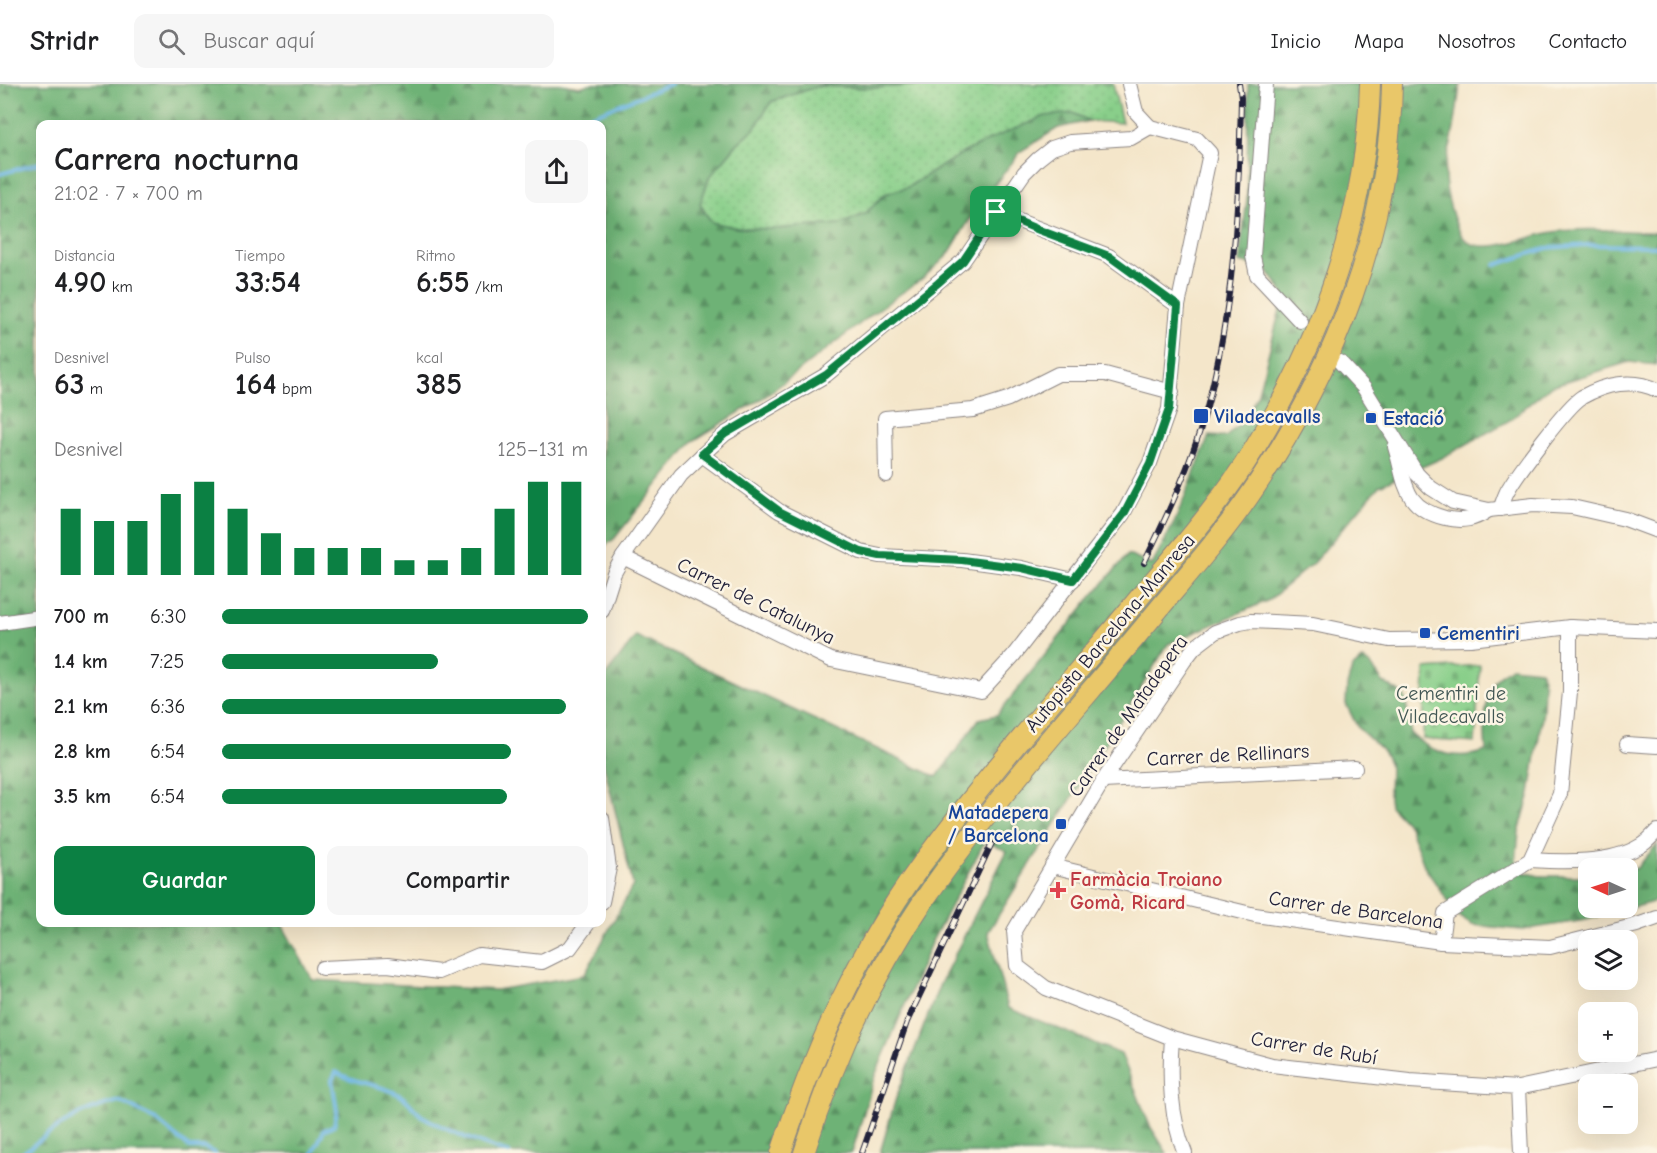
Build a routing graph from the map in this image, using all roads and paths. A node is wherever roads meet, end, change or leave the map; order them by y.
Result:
1 (1129, 84) edge
2 (1266, 84) edge
3 (1357, 84) edge
4 (1370, 84) edge
5 (1392, 84) edge
6 (1398, 84) edge
7 (1150, 127) junction
8 (1389, 137) junction
9 (996, 212) junction
10 (1178, 306) junction
11 (1300, 321) dead end
12 (1340, 362) dead end
13 (1293, 378) junction
14 (1657, 390) edge
15 (1172, 392) junction
16 (1391, 434) junction
17 (702, 454) junction
18 (886, 475) dead end
19 (1495, 510) junction
20 (1656, 527) edge
21 (623, 557) junction
22 (608, 576) edge
23 (1073, 580) junction
24 (36, 618) edge
25 (0, 623) edge
26 (1570, 627) junction
27 (1657, 631) edge
28 (1627, 744) dead end
29 (1657, 747) edge
30 (1355, 768) dead end
31 (1103, 781) junction
32 (1657, 831) edge
33 (606, 847) edge
34 (1530, 861) junction
35 (1052, 866) junction
36 (606, 883) edge
37 (1657, 918) edge
38 (585, 927) edge
39 (1014, 931) joint
40 (1441, 942) junction
41 (322, 968) dead end
42 (1172, 1038) junction
43 (1657, 1059) edge
44 (1518, 1088) junction
45 (781, 1153) edge
46 (804, 1153) edge
47 (1185, 1153) edge
48 (1521, 1153) edge

1 - 7 street
2 - 11 street
3 - 13 highway
4 - 13 highway, Autopista Barcelona-Manresa
5 - 8 highway, Autopista Barcelona-Manresa
6 - 8 highway
7 - 9 street
7 - 10 street
8 - 46 highway, Autopista Barcelona-Manresa
9 - 10 street
9 - 17 street
10 - 15 street
12 - 16 street
13 - 45 highway, Autopista Barcelona-Manresa
14 - 19 street
15 - 18 street
15 - 23 street
16 - 19 street
16 - 19 street
17 - 21 street
17 - 23 street
19 - 20 street
21 - 22 street
21 - 23 street, Carrer de Catalunya
24 - 25 street
26 - 27 street, Carrer de Matadepera
26 - 31 street, Carrer de Matadepera
26 - 34 street
28 - 29 street
30 - 31 street, Carrer de Rellinars
31 - 35 street, Carrer de Matadepera
32 - 34 street
33 - 36 street
34 - 40 street
35 - 39 street, Carrer de Matadepera
35 - 40 street, Carrer de Barcelona
37 - 40 street, Carrer de Barcelona
38 - 41 street
39 - 42 street, Carrer de Rubí
42 - 44 street, Carrer de Rubí
42 - 47 street
43 - 44 street, Carrer de Rubí
44 - 48 street

